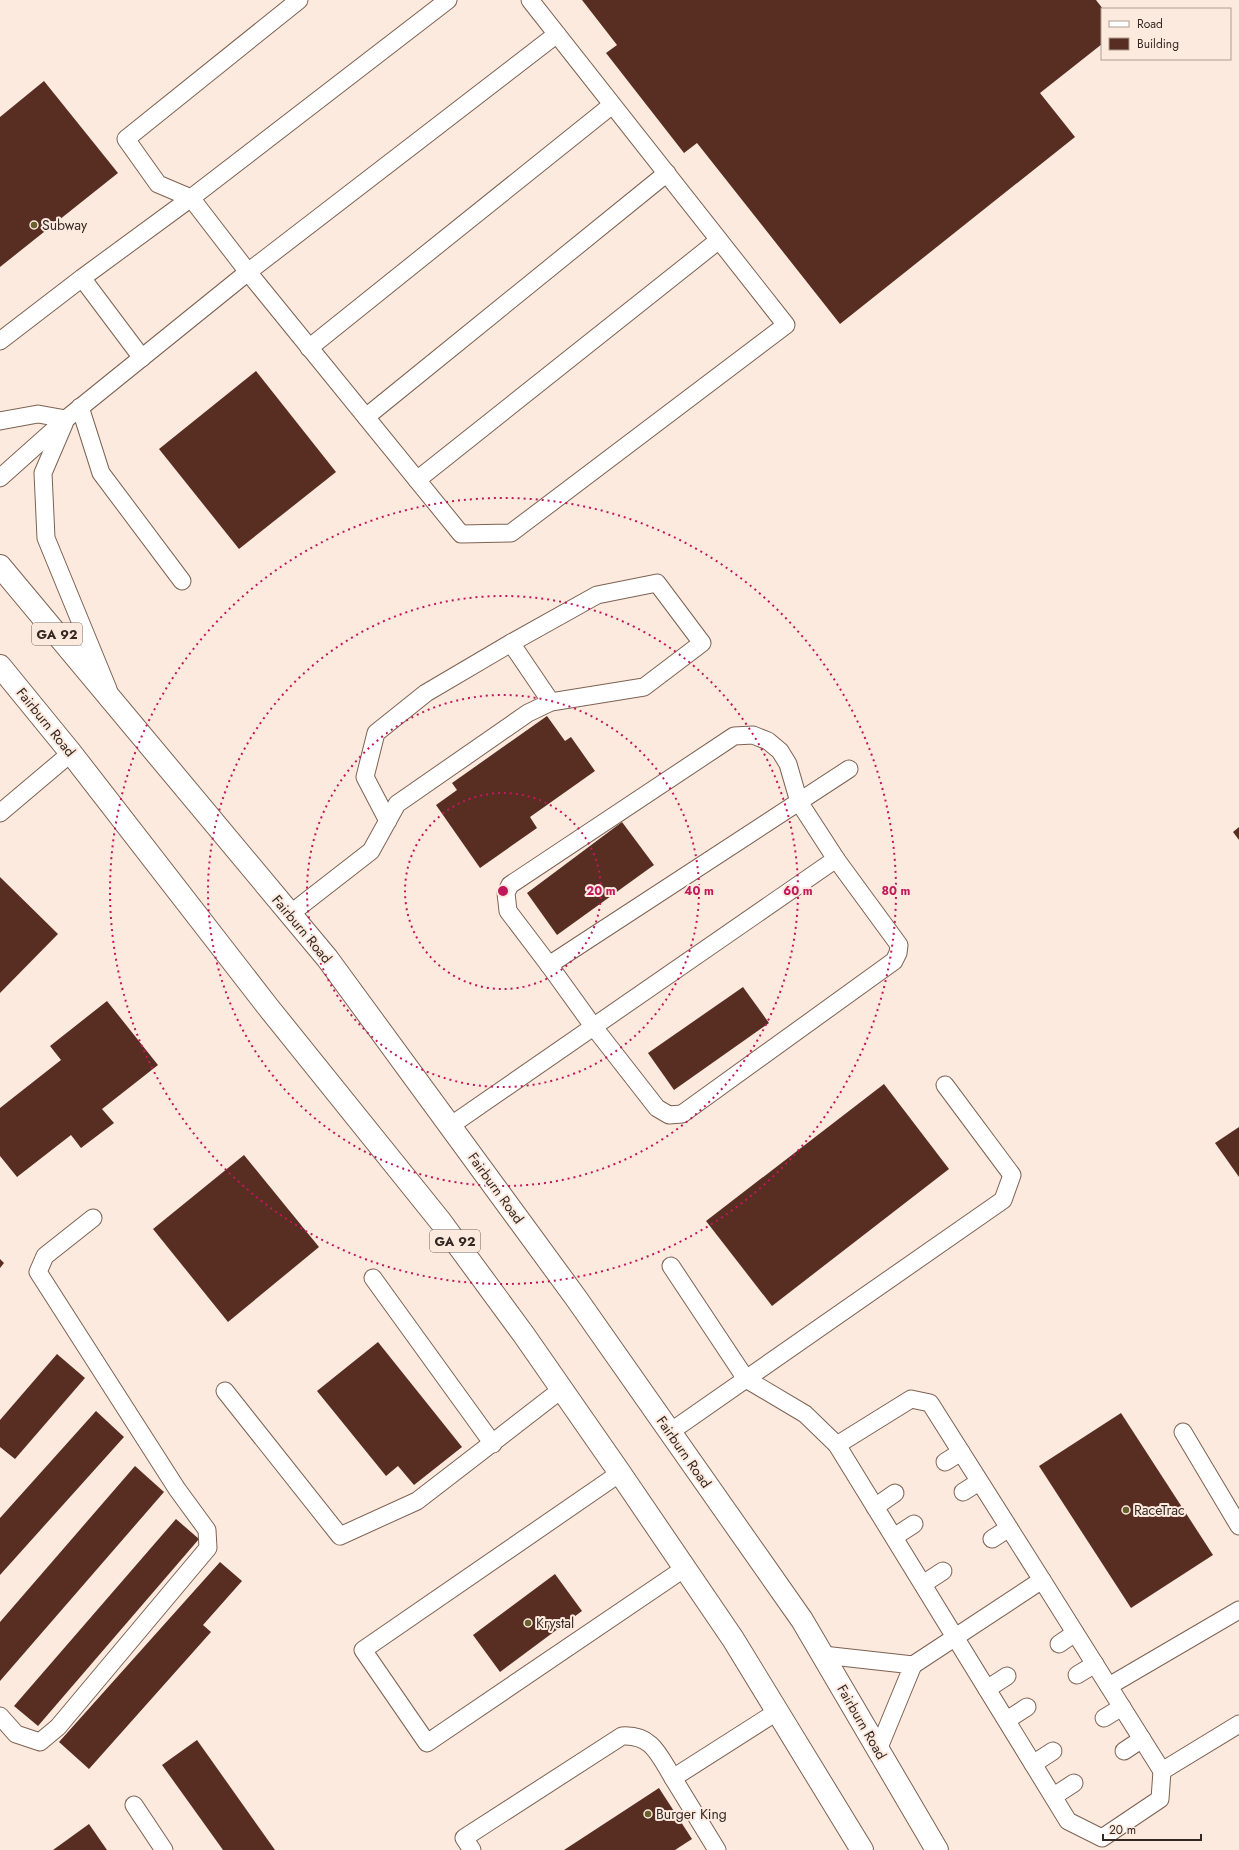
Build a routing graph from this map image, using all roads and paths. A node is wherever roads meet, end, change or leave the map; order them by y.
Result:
1 (299, 0) edge
2 (448, 0) edge
3 (530, 0) edge
4 (557, 34) junction
5 (612, 104) junction
6 (667, 173) junction
7 (191, 198) junction
8 (719, 240) junction
9 (248, 272) junction
10 (82, 278) junction
11 (0, 341) edge
12 (310, 348) junction
13 (142, 358) junction
14 (80, 407) junction
15 (366, 417) junction
16 (66, 419) junction
17 (0, 421) edge
18 (0, 478) edge
19 (418, 480) junction
20 (0, 566) edge
21 (182, 581) dead end
22 (511, 643) junction
23 (0, 666) edge
24 (113, 702) junction
25 (551, 702) junction
26 (71, 753) junction
27 (849, 769) dead end
28 (799, 802) junction
29 (0, 813) edge
30 (388, 821) junction
31 (836, 859) junction
32 (290, 914) junction
33 (549, 965) junction
34 (593, 1026) junction
35 (945, 1085) dead end
36 (450, 1126) junction
37 (93, 1218) dead end
38 (671, 1266) dead end
39 (373, 1278) dead end
40 (746, 1379) junction
41 (562, 1389) junction
42 (225, 1391) dead end
43 (670, 1432) junction
44 (1183, 1432) dead end
45 (493, 1444) junction
46 (837, 1445) junction
47 (960, 1452) junction
48 (945, 1462) dead end
49 (620, 1473) junction
50 (980, 1482) junction
51 (963, 1492) dead end
52 (895, 1493) dead end
53 (875, 1507) junction
54 (914, 1524) dead end
55 (1239, 1526) edge
56 (1009, 1528) junction
57 (894, 1537) junction
58 (992, 1539) dead end
59 (684, 1568) junction
60 (943, 1571) dead end
61 (1042, 1580) junction
62 (922, 1584) junction
63 (1239, 1610) edge
64 (1075, 1634) junction
65 (955, 1636) junction
66 (1059, 1644) dead end
67 (823, 1655) junction
68 (1095, 1664) junction
69 (913, 1665) junction
70 (1078, 1675) dead end
71 (1007, 1676) dead end
72 (1109, 1686) junction
73 (987, 1689) junction
74 (1027, 1707) dead end
75 (1122, 1707) junction
76 (778, 1711) junction
77 (0, 1716) edge
78 (1104, 1718) dead end
79 (1006, 1720) junction
80 (1239, 1724) edge
81 (1142, 1739) junction
82 (878, 1750) junction
83 (1053, 1751) dead end
84 (1124, 1751) dead end
85 (1034, 1764) junction
86 (1162, 1772) junction
87 (673, 1778) junction
88 (1074, 1783) dead end
89 (1054, 1796) junction
90 (134, 1804) dead end
91 (468, 1844) edge
92 (164, 1850) edge
93 (717, 1850) edge
94 (862, 1850) edge
95 (937, 1850) edge

1 - 7 lane
2 - 7 lane
3 - 4 lane
4 - 5 lane
4 - 9 lane
5 - 6 lane
5 - 12 lane
6 - 8 lane
6 - 15 lane
7 - 9 lane
7 - 10 lane
8 - 19 lane
8 - 19 lane
9 - 12 lane
9 - 13 lane
10 - 11 lane
10 - 13 lane
12 - 15 lane
13 - 14 lane
14 - 16 lane
14 - 21 lane
15 - 19 lane
16 - 17 lane
16 - 18 lane
16 - 24 lane
20 - 24 main road, Fairburn Road / GA 92
22 - 25 lane
22 - 25 lane
22 - 30 lane
23 - 26 main road, Fairburn Road / GA 92
24 - 32 main road, Fairburn Road / GA 92
25 - 30 lane
26 - 29 lane
26 - 41 main road, Fairburn Road / GA 92
27 - 28 lane
28 - 31 lane
28 - 33 lane
28 - 33 lane
30 - 32 lane
31 - 34 lane
31 - 34 lane
32 - 36 main road, Fairburn Road / GA 92
33 - 34 lane
34 - 36 lane
35 - 40 lane
36 - 43 main road, Fairburn Road / GA 92
37 - 77 lane
38 - 40 lane
39 - 45 lane
40 - 43 lane
40 - 46 lane
41 - 45 lane
41 - 49 main road, Fairburn Road / GA 92
42 - 45 lane
43 - 67 main road, Fairburn Road / GA 92
44 - 55 lane
46 - 47 lane
46 - 53 lane
47 - 48 lane
47 - 50 lane
49 - 59 main road, Fairburn Road / GA 92
49 - 59 lane
50 - 51 lane
50 - 56 lane
52 - 53 lane
53 - 57 lane
54 - 57 lane
56 - 58 lane
56 - 61 lane
57 - 62 lane
59 - 76 main road, Fairburn Road / GA 92
60 - 62 lane
61 - 64 lane
61 - 65 lane
62 - 65 lane
63 - 72 lane
64 - 66 lane
64 - 68 lane
65 - 69 lane
65 - 73 lane
67 - 69 lane
67 - 82 main road, Fairburn Road / GA 92
68 - 70 lane
68 - 72 lane
69 - 82 lane
71 - 73 lane
72 - 75 lane
73 - 79 lane
74 - 79 lane
75 - 78 lane
75 - 81 lane
76 - 87 lane
76 - 94 main road, Fairburn Road / GA 92
79 - 85 lane
80 - 86 lane
81 - 84 lane
81 - 86 lane
82 - 95 main road, Fairburn Road / GA 92
83 - 85 lane
85 - 89 lane
86 - 89 lane
87 - 91 lane
87 - 93 lane
88 - 89 lane
90 - 92 lane

